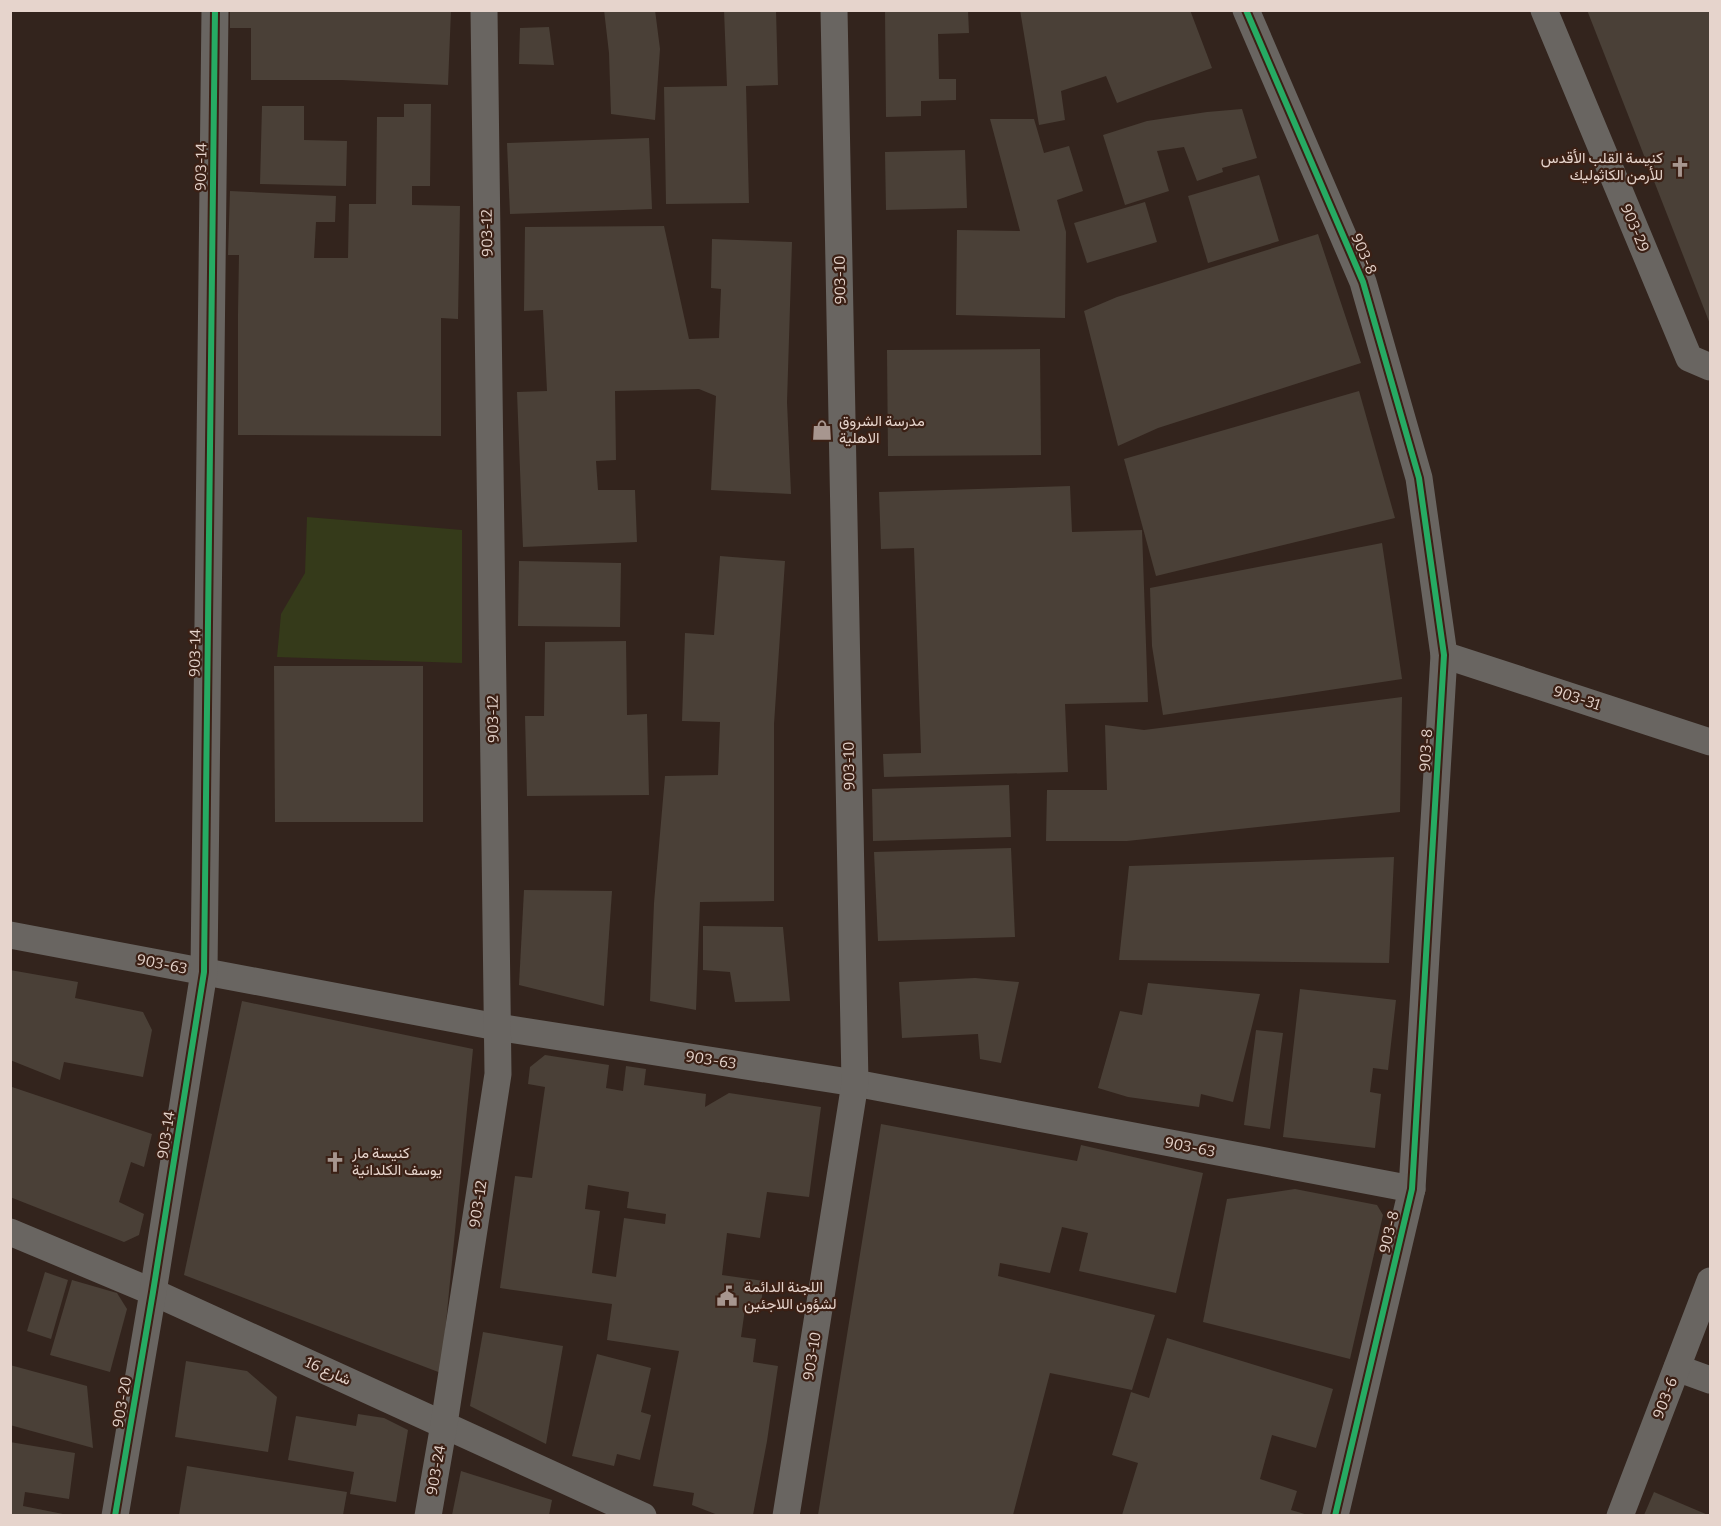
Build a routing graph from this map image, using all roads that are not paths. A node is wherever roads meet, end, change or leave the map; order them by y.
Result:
1 (215, 10) edge
2 (484, 10) edge
3 (834, 10) edge
4 (1246, 10) edge
5 (1544, 10) edge
6 (1710, 367) edge
7 (1444, 655) junction
8 (1710, 742) edge
9 (10, 935) edge
10 (204, 972) junction
11 (497, 1027) junction
12 (855, 1083) junction
13 (1412, 1190) junction
14 (10, 1232) edge
15 (1710, 1281) edge
16 (153, 1292) junction
17 (1677, 1368) junction
18 (1710, 1380) edge
19 (444, 1424) junction
20 (115, 1515) edge
21 (428, 1515) edge
22 (643, 1515) edge
23 (786, 1515) edge
24 (1335, 1515) edge
25 (1620, 1515) edge

1 - 10 street, 903-14
2 - 11 street, 903-12
3 - 12 street, 903-10
4 - 7 street, 903-8
5 - 6 street, 903-29
7 - 8 street, 903-31
7 - 13 street, 903-8
9 - 10 street, 903-63
10 - 11 street, 903-63
10 - 16 street, 903-14
11 - 12 street, 903-63
11 - 19 street, 903-12
12 - 13 street, 903-63
12 - 23 street, 903-10
13 - 24 street, 903-8
14 - 16 street, شارع 16
15 - 17 street, 903-6
16 - 19 street, شارع 16
16 - 20 street, 903-20
17 - 18 street
17 - 25 street, 903-6
19 - 21 street, 903-24
19 - 22 street, شارع 16

